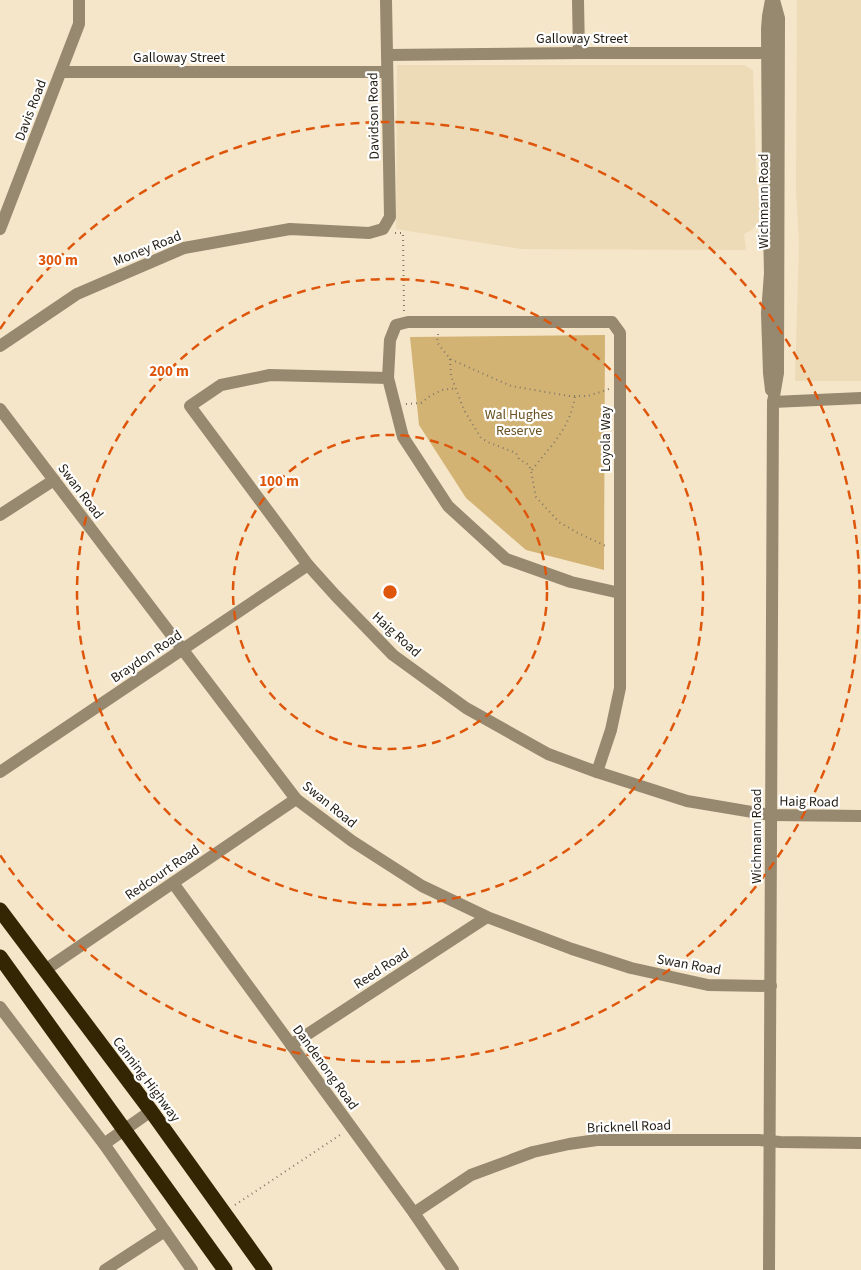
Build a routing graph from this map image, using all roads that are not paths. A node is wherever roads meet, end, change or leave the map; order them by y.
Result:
1 (79, 0) edge
2 (386, 0) edge
3 (578, 0) edge
4 (773, 0) edge
5 (579, 53) junction
6 (772, 53) junction
7 (387, 55) junction
8 (60, 72) junction
9 (388, 72) junction
10 (0, 229) edge
11 (383, 229) joint
12 (0, 346) edge
13 (388, 378) junction
14 (861, 398) edge
15 (773, 402) junction
16 (0, 409) edge
17 (54, 480) junction
18 (0, 515) edge
19 (308, 565) junction
20 (620, 593) junction
21 (182, 650) junction
22 (0, 772) edge
23 (596, 772) junction
24 (296, 799) junction
25 (770, 815) junction
26 (861, 816) edge
27 (173, 883) junction
28 (0, 910) edge
29 (486, 917) junction
30 (0, 957) edge
31 (45, 970) junction
32 (771, 986) junction
33 (0, 1007) edge
34 (291, 1045) junction
35 (151, 1111) junction
36 (124, 1130) junction
37 (770, 1141) junction
38 (861, 1143) edge
39 (104, 1144) junction
40 (414, 1213) junction
41 (165, 1231) junction
42 (105, 1270) edge
43 (192, 1270) edge
44 (225, 1270) edge
45 (265, 1270) edge
46 (453, 1270) edge
47 (769, 1270) edge

1 - 8 street, Davis Road
2 - 7 street, Davidson Road
3 - 5 street
4 - 6 street, Wichmann Road
5 - 6 street, Galloway Street
5 - 7 street, Galloway Street
6 - 15 street, Wichmann Road
7 - 9 street, Davidson Road
8 - 9 street, Galloway Street
8 - 10 street, Davis Road
9 - 11 street, Davidson Road
11 - 12 street, Money Road
13 - 19 street, Haig Road
13 - 20 street
13 - 20 street, Loyola Way
14 - 15 street
15 - 25 street, Wichmann Road
16 - 17 street, Swan Road
17 - 18 street
17 - 21 street, Swan Road
19 - 21 street, Braydon Road
19 - 23 street, Haig Road
20 - 23 street, Loyola Way
21 - 22 street, Braydon Road
21 - 24 street, Swan Road
23 - 25 street, Haig Road
24 - 27 street, Redcourt Road
24 - 29 street, Swan Road
25 - 26 street, Haig Road
25 - 32 street, Wichmann Road
27 - 31 street, Redcourt Road
27 - 34 street, Dandenong Road
28 - 31 highway, Canning Highway
29 - 32 street, Swan Road
29 - 34 street, Reed Road
30 - 36 highway
31 - 35 highway, Canning Highway
32 - 37 street, Wichmann Road
33 - 39 street
34 - 40 street, Dandenong Road
35 - 36 street
35 - 45 highway, Canning Highway
36 - 39 street
36 - 44 highway
37 - 38 street, Bricknell Road
37 - 40 street, Bricknell Road
37 - 47 street, Wichmann Road
39 - 41 street
40 - 46 street, Dandenong Road
41 - 42 street
41 - 43 street

